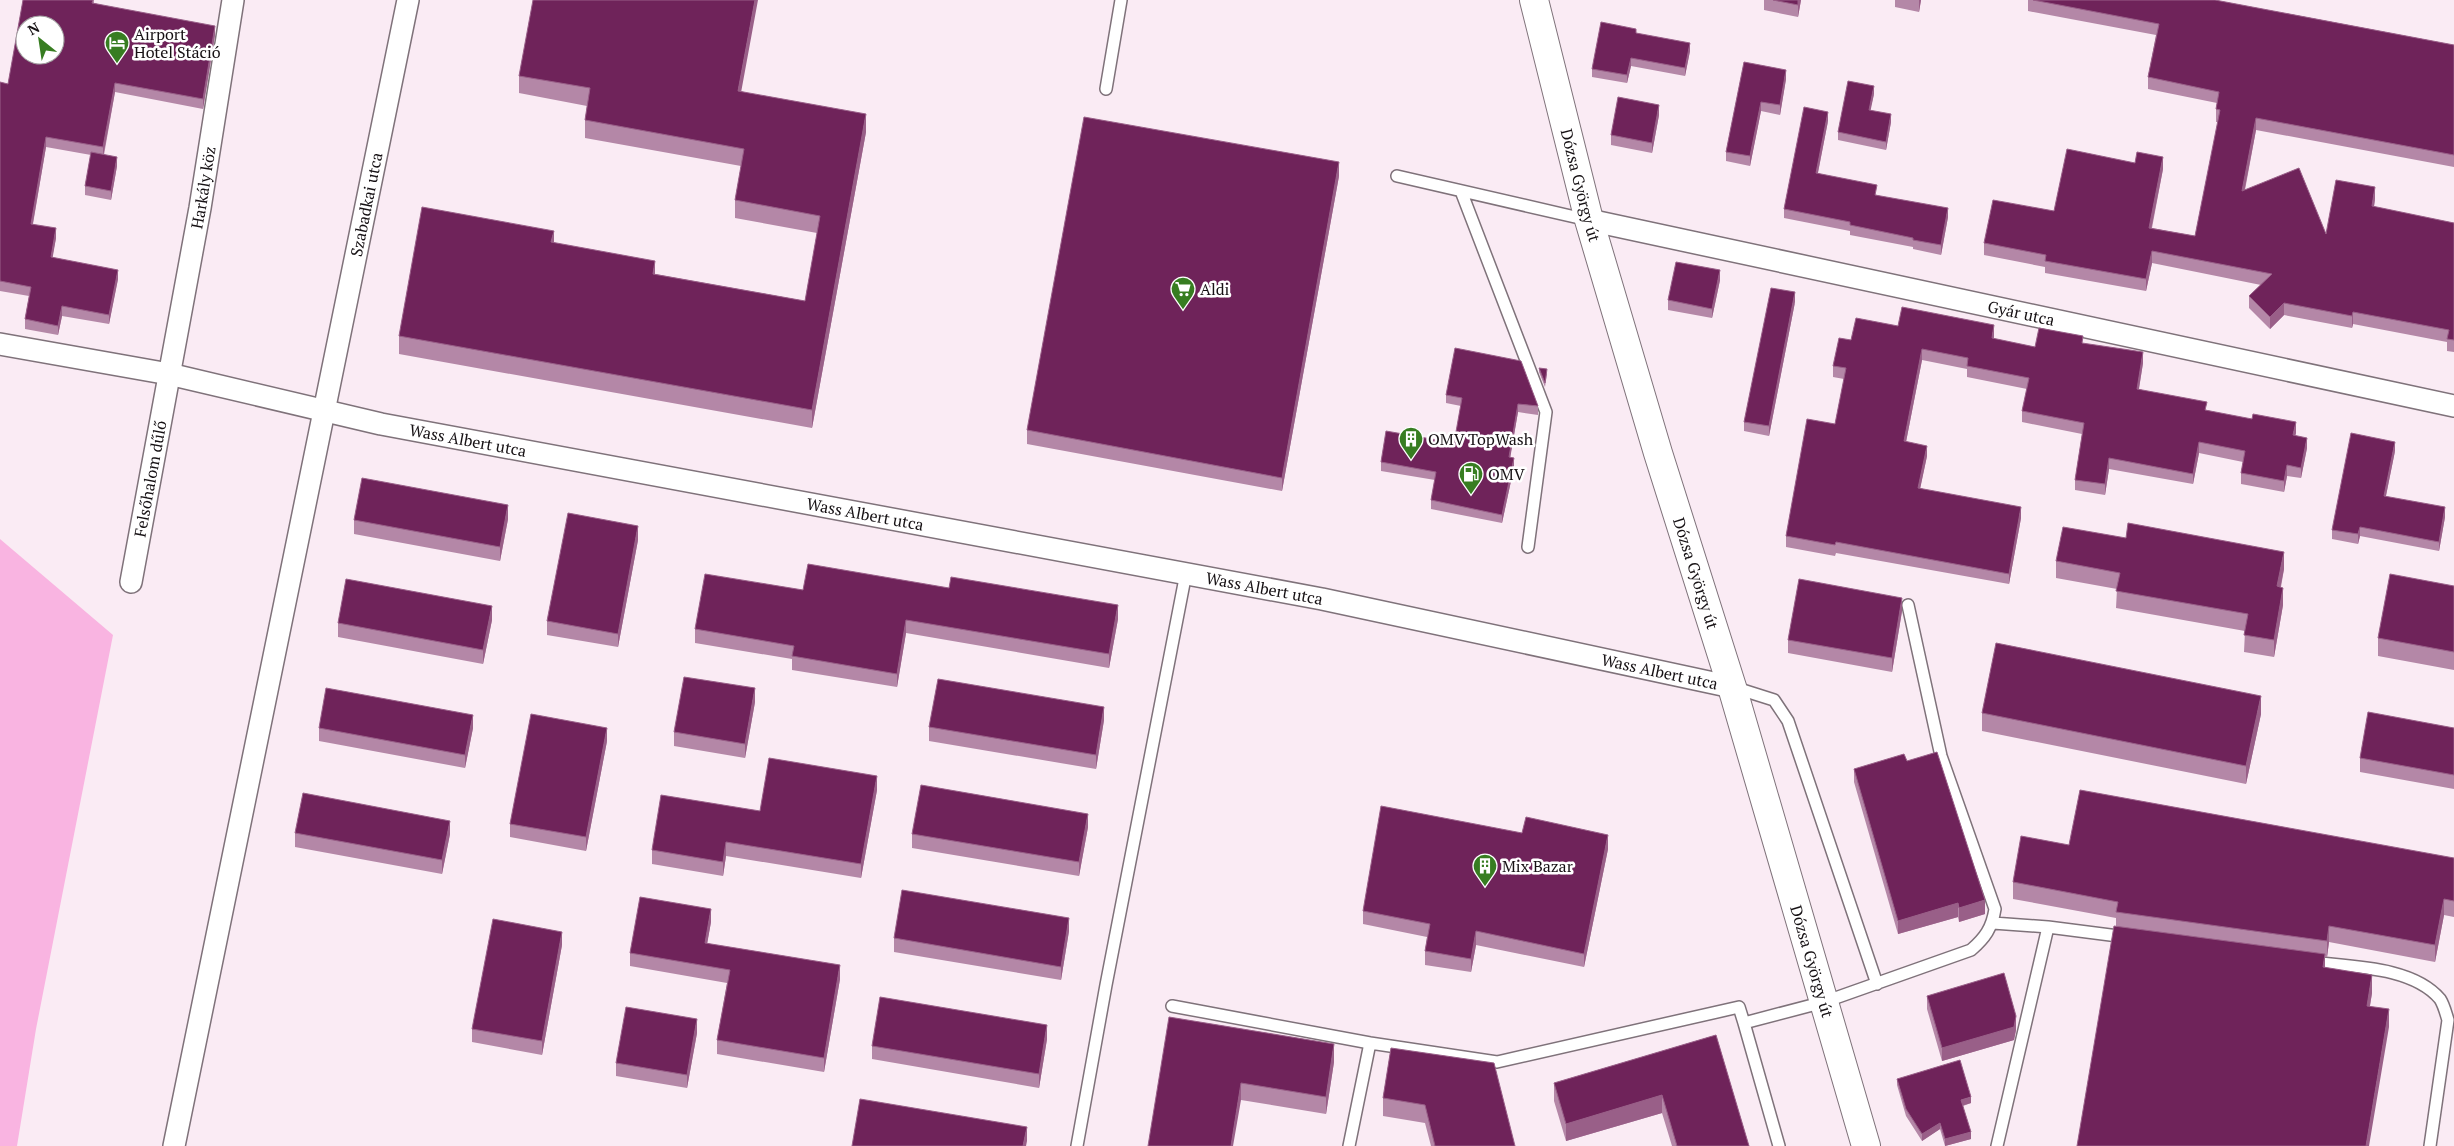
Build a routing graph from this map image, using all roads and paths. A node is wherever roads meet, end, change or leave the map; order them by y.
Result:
1 (233, 0) edge
2 (408, 0) edge
3 (1121, 0) edge
4 (1534, 0) edge
5 (1106, 89) dead end
6 (1397, 176) dead end
7 (1462, 191) junction
8 (1589, 220) junction
9 (0, 344) edge
10 (169, 374) junction
11 (2454, 406) edge
12 (325, 409) junction
13 (1528, 546) dead end
14 (1186, 573) junction
15 (131, 582) dead end
16 (1908, 605) dead end
17 (1732, 687) junction
18 (1993, 923) junction
19 (2048, 927) junction
20 (2135, 938) edge
21 (2300, 961) edge
22 (1876, 984) junction
23 (1824, 1002) junction
24 (1172, 1006) dead end
25 (1744, 1023) junction
26 (1370, 1042) junction
27 (174, 1146) edge
28 (1078, 1146) edge
29 (1349, 1146) edge
30 (1779, 1146) edge
31 (1866, 1146) edge
32 (1997, 1146) edge
33 (2430, 1146) edge

1 - 10 street, Harkály köz
2 - 12 street, Szabadkai utca
3 - 5 lane
4 - 8 main road, Dózsa György út
6 - 7 lane
7 - 8 lane
7 - 13 lane
8 - 11 street, Gyár utca
8 - 17 main road, Dózsa György út
9 - 10 street, Wass Albert utca
10 - 12 street, Wass Albert utca
10 - 15 street, Felsőhalom dűlő
12 - 14 street, Wass Albert utca
12 - 27 street, Szabadkai utca
14 - 17 street, Wass Albert utca
14 - 28 lane
16 - 18 lane
17 - 22 lane
17 - 23 main road, Dózsa György út
18 - 19 lane
18 - 22 lane
19 - 20 lane
19 - 32 lane
21 - 33 lane
22 - 23 lane
23 - 25 lane
23 - 31 main road, Dózsa György út
24 - 26 lane
25 - 26 lane
25 - 30 lane
26 - 29 lane

